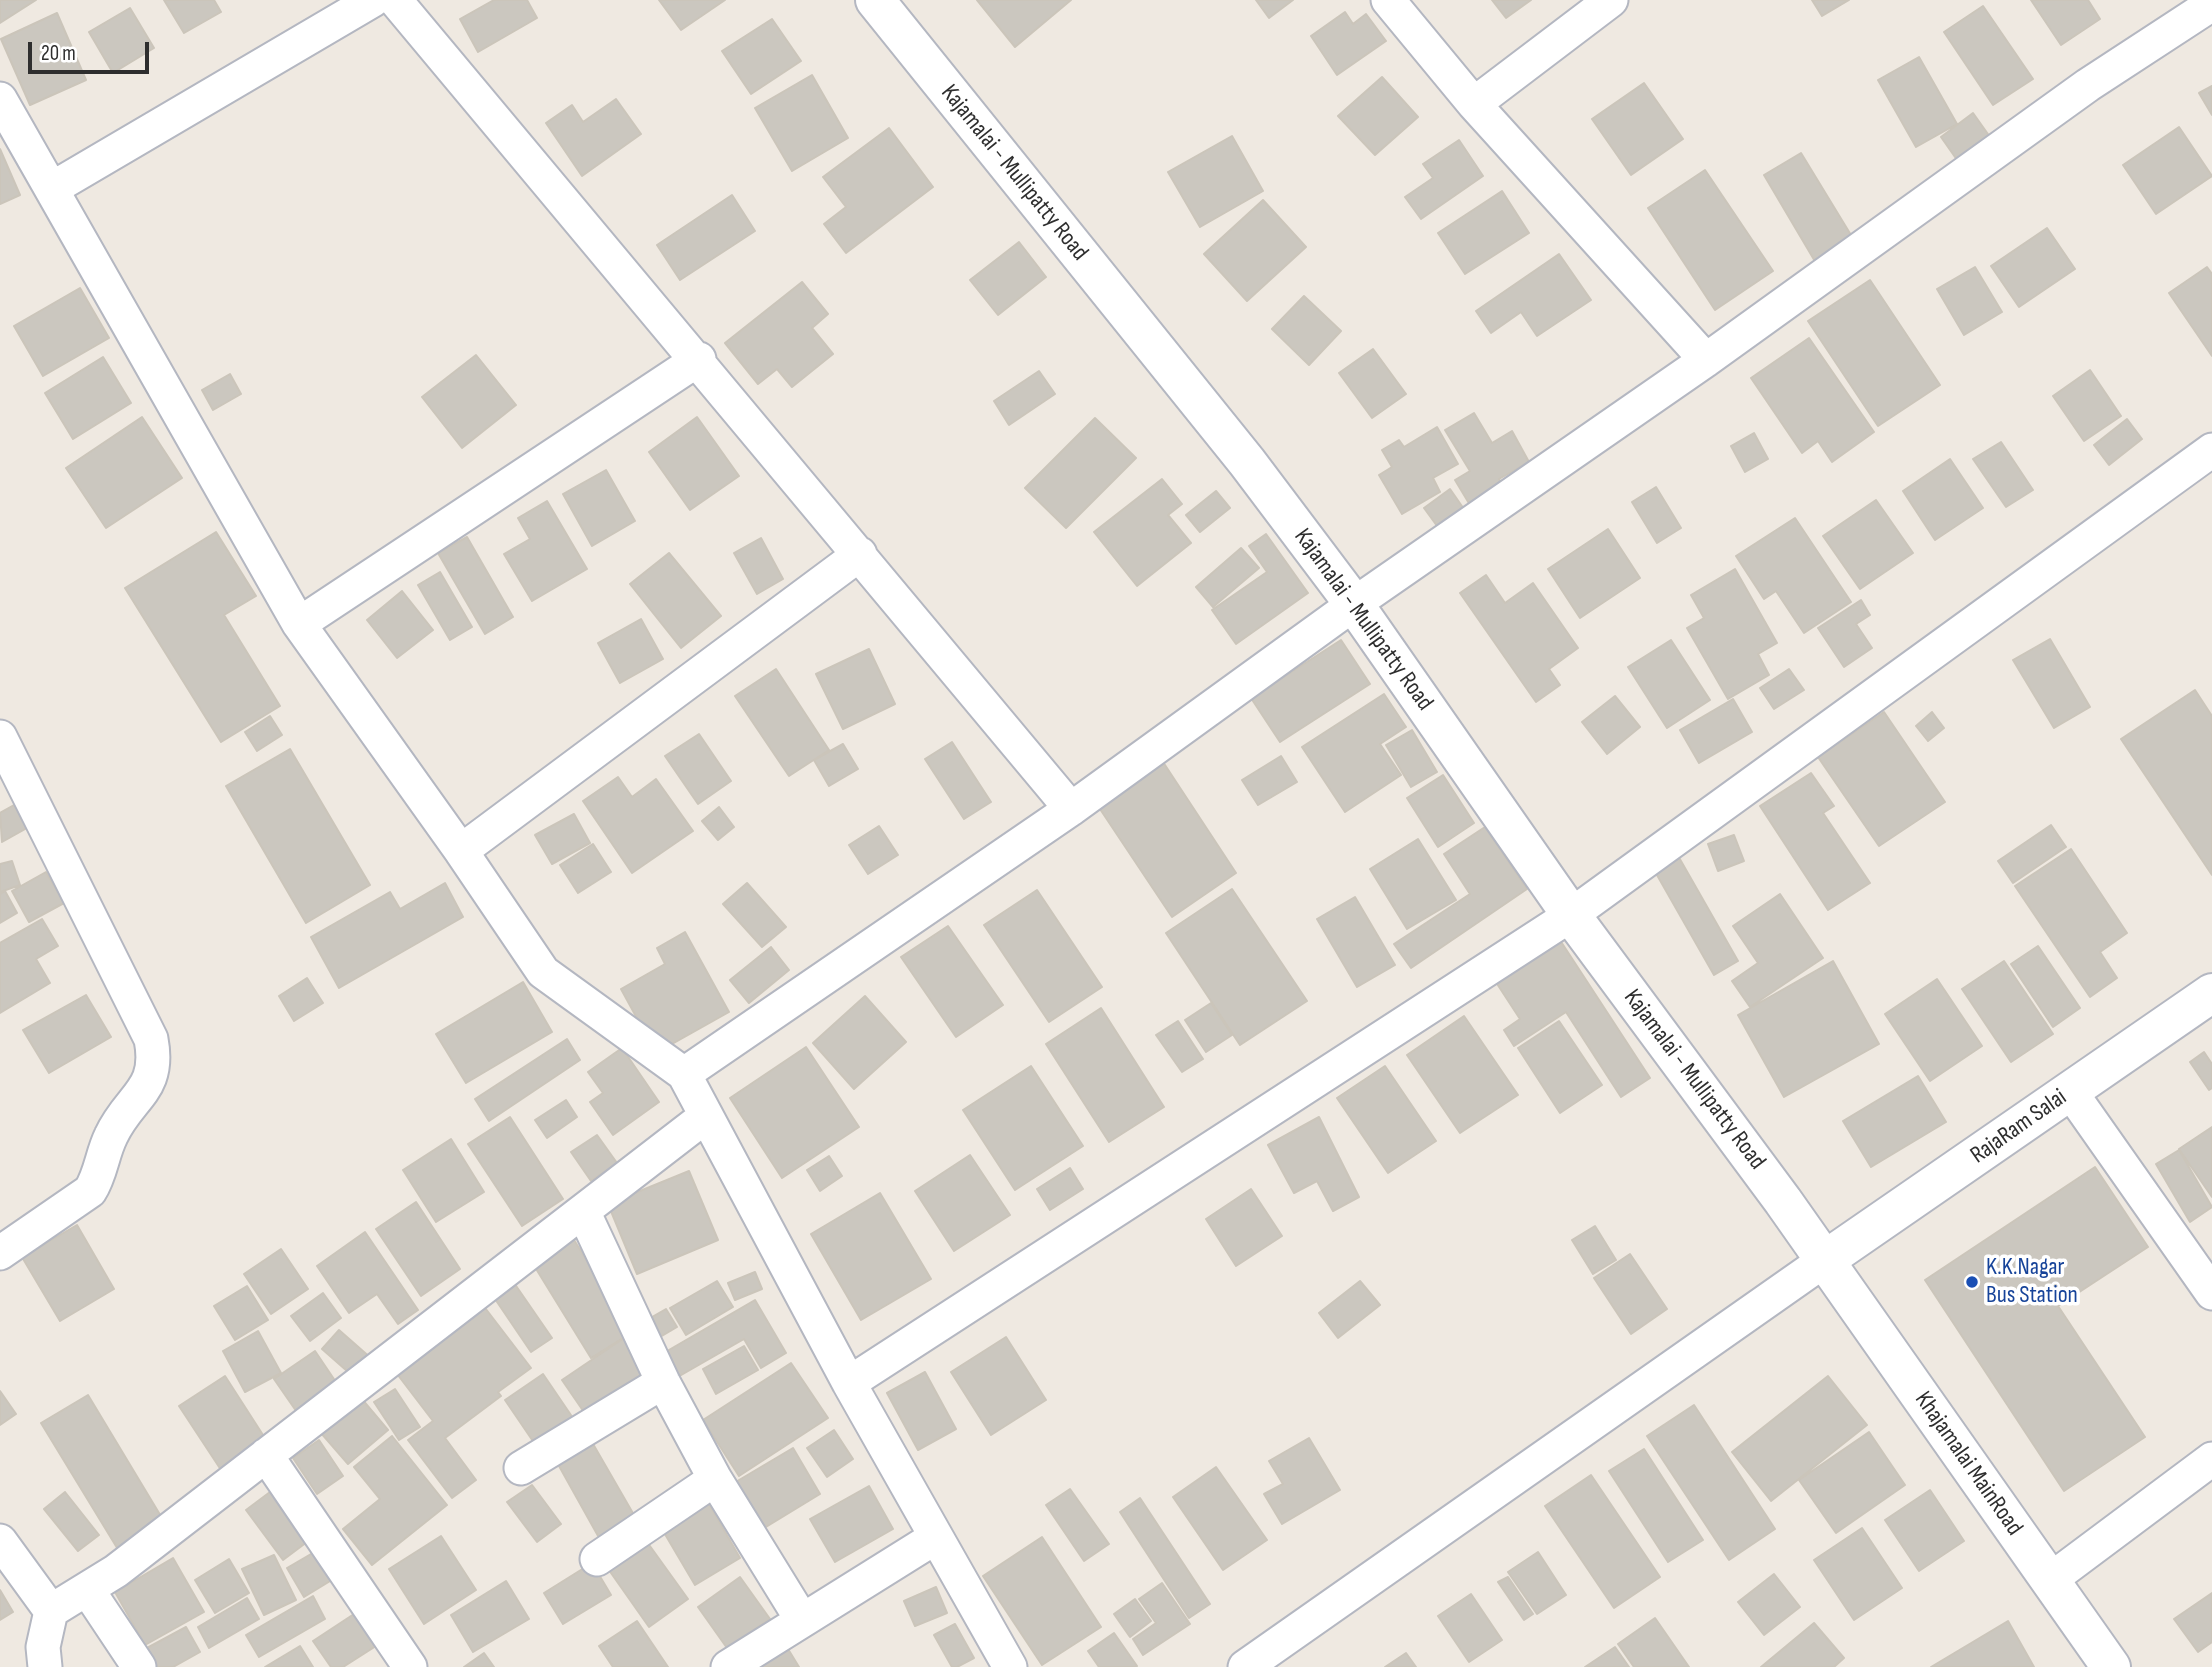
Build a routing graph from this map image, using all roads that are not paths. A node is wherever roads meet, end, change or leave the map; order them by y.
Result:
1 (373, 0) edge
2 (395, 0) edge
3 (875, 0) edge
4 (1388, 0) edge
5 (1611, 0) edge
6 (2212, 4) edge
7 (0, 99) edge
8 (1474, 104) junction
9 (52, 188) junction
10 (699, 359) junction
11 (1706, 360) junction
12 (2212, 450) edge
13 (860, 554) junction
14 (1354, 604) junction
15 (299, 624) junction
16 (0, 737) edge
17 (1071, 809) junction
18 (461, 851) junction
19 (1571, 915) junction
20 (2212, 993) edge
21 (684, 1074) junction
22 (2070, 1091) junction
23 (706, 1116) junction
24 (583, 1212) junction
25 (0, 1252) edge
26 (1825, 1260) junction
27 (2212, 1293) edge
28 (663, 1382) junction
29 (849, 1383) junction
30 (266, 1455) junction
31 (2212, 1459) edge
32 (521, 1468) dead end
33 (715, 1479) junction
34 (936, 1537) junction
35 (0, 1541) edge
36 (597, 1559) dead end
37 (2050, 1580) junction
38 (86, 1589) junction
39 (51, 1611) junction
40 (802, 1620) junction
41 (45, 1667) edge
42 (138, 1667) edge
43 (410, 1667) edge
44 (728, 1667) edge
45 (1010, 1667) edge
46 (1245, 1667) edge
47 (2111, 1667) edge

1 - 9 street
2 - 10 street
3 - 14 main road, Kajamalai - Mullipatty Road
4 - 8 street
5 - 8 street
6 - 11 street
7 - 9 street
8 - 11 street
9 - 15 street
10 - 13 street
10 - 15 street
11 - 14 street
12 - 19 street
13 - 17 street
13 - 18 street
14 - 17 street
14 - 19 main road, Kajamalai - Mullipatty Road
15 - 18 street
16 - 25 street
17 - 21 street
18 - 21 street
19 - 26 main road, Kajamalai - Mullipatty Road
19 - 29 street
20 - 22 main road, RajaRam Salai
21 - 23 street
22 - 26 main road, RajaRam Salai
22 - 27 street
23 - 24 street
23 - 29 street
24 - 28 street
24 - 30 street
26 - 37 main road, Khajamalai MainRoad
26 - 46 street
28 - 32 street
28 - 33 street
29 - 34 street
30 - 38 street
30 - 43 street
31 - 37 street
33 - 36 street
33 - 40 street
34 - 40 street
34 - 45 street
35 - 39 street
37 - 47 main road, Khajamalai MainRoad
38 - 39 street
38 - 42 street
39 - 41 street
40 - 44 street

